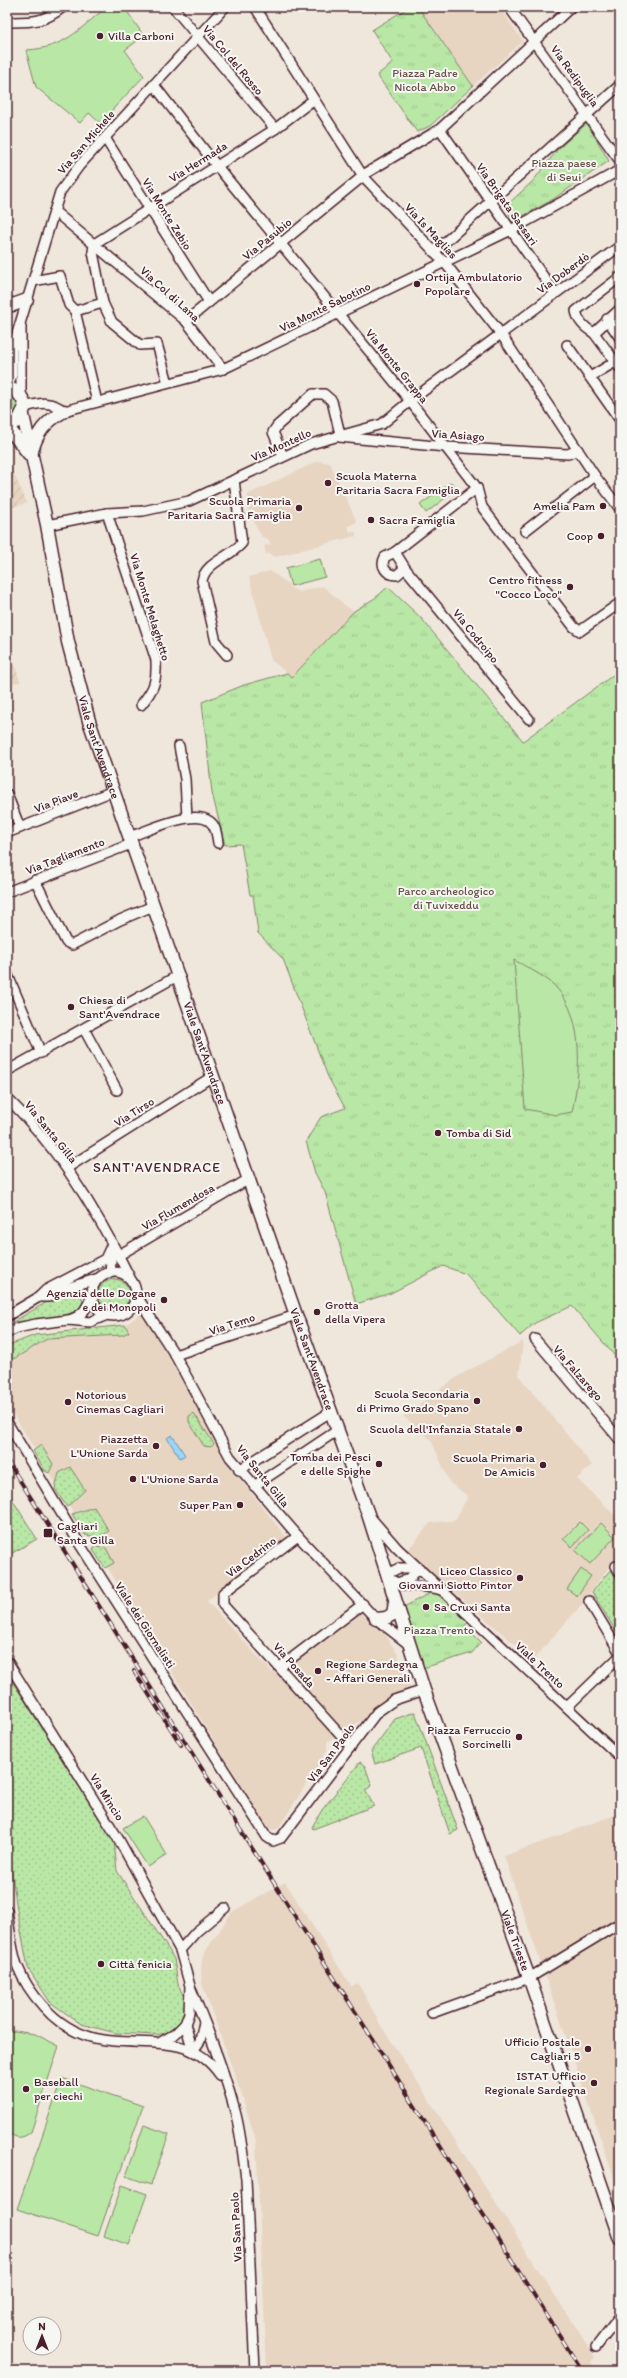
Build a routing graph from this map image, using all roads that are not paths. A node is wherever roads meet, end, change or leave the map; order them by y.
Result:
1 (63, 7) edge
2 (173, 7) edge
3 (225, 7) edge
4 (255, 7) edge
5 (509, 7) edge
6 (571, 7) edge
7 (7, 22) edge
8 (198, 37) junction
9 (534, 40) junction
10 (154, 85) junction
11 (620, 85) edge
12 (313, 100) junction
13 (588, 114) junction
14 (275, 129) junction
15 (440, 129) junction
16 (105, 138) junction
17 (620, 161) edge
18 (216, 165) junction
19 (620, 170) edge
20 (363, 176) junction
21 (491, 202) junction
22 (149, 208) junction
23 (54, 211) junction
24 (511, 230) junction
25 (281, 242) junction
26 (94, 244) junction
27 (620, 246) edge
28 (434, 252) junction
29 (444, 263) junction
30 (620, 277) edge
31 (33, 281) junction
32 (555, 293) junction
33 (27, 300) junction
34 (7, 302) edge
35 (209, 302) junction
36 (103, 303) junction
37 (620, 309) edge
38 (75, 311) junction
39 (338, 314) junction
40 (607, 319) junction
41 (186, 322) junction
42 (21, 326) junction
43 (594, 333) junction
44 (501, 334) junction
45 (620, 338) edge
46 (568, 345) dead end
47 (618, 367) edge
48 (223, 369) junction
49 (590, 377) junction
50 (168, 383) junction
51 (7, 388) edge
52 (410, 401) junction
53 (97, 402) junction
54 (23, 406) junction
55 (64, 411) junction
56 (620, 420) edge
57 (7, 426) edge
58 (338, 435) junction
59 (446, 447) junction
60 (578, 450) junction
61 (31, 456) junction
62 (283, 456) junction
63 (595, 476) junction
64 (234, 480) junction
65 (477, 488) junction
66 (620, 509) edge
67 (107, 513) junction
68 (47, 525) junction
69 (525, 531) dead end
70 (395, 552) junction
71 (405, 568) junction
72 (620, 603) edge
73 (227, 655) dead end
74 (141, 705) dead end
75 (529, 719) dead end
76 (180, 746) dead end
77 (113, 791) junction
78 (7, 794) edge
79 (187, 818) junction
80 (20, 828) junction
81 (7, 833) edge
82 (130, 840) junction
83 (218, 843) dead end
84 (35, 880) junction
85 (7, 892) edge
86 (153, 906) junction
87 (7, 973) edge
88 (178, 975) junction
89 (84, 1029) junction
90 (41, 1053) junction
91 (7, 1071) edge
92 (213, 1076) junction
93 (117, 1090) dead end
94 (7, 1098) edge
95 (67, 1168) junction
96 (249, 1179) junction
97 (112, 1244) junction
98 (119, 1256) junction
99 (110, 1273) junction
100 (99, 1278) junction
101 (132, 1282) junction
102 (92, 1295) junction
103 (136, 1295) junction
104 (39, 1297) junction
105 (107, 1314) junction
106 (296, 1315) junction
107 (7, 1316) edge
108 (68, 1320) junction
109 (7, 1333) edge
110 (535, 1339) dead end
111 (175, 1355) junction
112 (332, 1411) junction
113 (7, 1422) edge
114 (338, 1430) junction
115 (620, 1440) edge
116 (239, 1470) junction
117 (254, 1486) junction
118 (368, 1514) junction
119 (298, 1536) junction
120 (419, 1568) junction
121 (391, 1579) junction
122 (443, 1590) junction
123 (221, 1598) joint
124 (396, 1601) junction
125 (589, 1601) dead end
126 (363, 1604) junction
127 (376, 1619) junction
128 (408, 1643) junction
129 (620, 1654) edge
130 (7, 1661) edge
131 (280, 1667) junction
132 (424, 1690) junction
133 (567, 1707) junction
134 (351, 1747) junction
135 (620, 1757) edge
136 (267, 1838) joint
137 (225, 1908) dead end
138 (7, 1911) edge
139 (620, 1923) edge
140 (180, 1950) junction
141 (529, 1978) junction
142 (190, 1986) junction
143 (432, 2014) dead end
144 (204, 2022) junction
145 (185, 2024) junction
146 (161, 2042) junction
147 (193, 2051) junction
148 (226, 2084) junction
149 (617, 2218) edge
150 (620, 2239) edge
151 (620, 2316) edge
152 (596, 2347) dead end
153 (255, 2371) edge

1 - 7 street
2 - 8 street, Via Col del Rosso
3 - 8 street, Via San Michele
4 - 12 street, Via Is Maglias
5 - 9 street, Via Redipuglia
6 - 9 street, Via Pasubio
8 - 10 street, Via San Michele
8 - 14 street, Via Col del Rosso
9 - 13 street, Via Redipuglia
9 - 15 street, Via Pasubio
10 - 16 street, Via San Michele
10 - 18 street, Via Monte Grappa
11 - 13 street
12 - 14 street, Via Hermada
12 - 20 street, Via Is Maglias
13 - 17 street, Via Redipuglia
13 - 21 street
14 - 18 street, Via Hermada
15 - 20 street, Via Pasubio
15 - 21 street, Via Brigata Sassari
16 - 22 street, Via Monte Zebio
16 - 23 street, Via San Michele
18 - 22 street, Via Hermada
18 - 25 street, Via Monte Grappa
19 - 24 street, Via Monte Sabotino
20 - 25 street, Via Pasubio
20 - 28 street, Via Is Maglias
21 - 24 street, Via Brigata Sassari
21 - 28 street
22 - 26 street, Via Hermada
22 - 35 street, Via Monte Zebio
23 - 26 street, Via Col di Lana
23 - 31 street, Via San Michele
24 - 29 street, Via Monte Sabotino
24 - 32 street, Via Brigata Sassari
25 - 35 street, Via Pasubio
25 - 39 street, Via Monte Grappa
26 - 36 street
26 - 41 street, Via Col di Lana
27 - 32 street, Via Doberdò
28 - 29 street, Via Is Maglias
29 - 39 street, Via Monte Sabotino
29 - 44 street, Via Is Maglias
30 - 43 street
31 - 33 street, Via San Michele
31 - 38 street
32 - 44 street, Via Doberdò
33 - 34 main road
33 - 42 street, Via San Michele
35 - 41 street, Via Pasubio
36 - 38 street
36 - 50 street
37 - 40 street
38 - 53 street
39 - 48 street, Via Monte Sabotino
39 - 52 street, Via Monte Grappa
40 - 43 street
40 - 45 street
41 - 48 street, Via Col di Lana
42 - 51 street, Via San Michele
42 - 54 street, Via San Michele
43 - 47 street
44 - 52 street, Via Montello
44 - 60 street, Via Is Maglias
46 - 49 street
47 - 49 street
48 - 50 street, Via Monte Sabotino
49 - 56 street
50 - 53 street, Via Monte Sabotino
51 - 54 main road
52 - 58 street, Via Montello
52 - 59 street, Via Monte Grappa
53 - 55 street, Via Monte Sabotino
54 - 55 street
54 - 57 main road
54 - 61 main road, Viale Sant'Avendrace
55 - 61 main road
57 - 61 main road, Viale Sant'Avendrace
58 - 59 street, Via Asiago
58 - 62 street, Via Montello
58 - 62 street
59 - 60 street, Via Asiago
59 - 65 street, Via Monte Grappa
60 - 63 street, Via Is Maglias
61 - 68 main road, Viale Sant'Avendrace
62 - 64 street, Via Montello
63 - 66 street, Via Is Maglias
63 - 69 street
64 - 67 street, Via Montello
64 - 73 street
65 - 70 street
65 - 72 street, Via Monte Grappa
67 - 68 street, Via Montello
67 - 74 street, Via Monte Melaghetto
68 - 77 main road, Viale Sant'Avendrace
70 - 71 street, Via Codroipo
70 - 71 street
71 - 75 street, Via Codroipo
76 - 79 street
77 - 80 street, Via Piave
77 - 82 main road, Viale Sant'Avendrace
78 - 80 street
79 - 82 street, Via Tagliamento
79 - 83 street
80 - 81 street, Via Piave
82 - 84 street, Via Tagliamento
82 - 86 main road, Viale Sant'Avendrace
84 - 85 street, Via Tagliamento
84 - 86 street
86 - 88 main road, Viale Sant'Avendrace
87 - 90 street
88 - 89 street
88 - 92 main road, Viale Sant'Avendrace
89 - 90 street
89 - 93 street
90 - 91 street
92 - 95 street, Via Tirso
92 - 96 main road, Viale Sant'Avendrace
94 - 95 street, Via Santa Gilla
95 - 97 street, Via Santa Gilla
96 - 98 street, Via Flumendosa
96 - 106 main road, Viale Sant'Avendrace
97 - 98 street, Via Santa Gilla
97 - 99 street
97 - 104 street
98 - 101 street, Via Santa Gilla
99 - 100 street
99 - 101 street
100 - 102 street
100 - 104 street
101 - 103 street, Via Santa Gilla
102 - 105 street
102 - 108 street
103 - 105 street
103 - 111 street, Via Santa Gilla
104 - 107 street
105 - 108 street
106 - 111 street, Via Temo
106 - 112 main road, Viale Sant'Avendrace
108 - 109 street
110 - 115 street, Via Falzarego
111 - 116 street, Via Santa Gilla
112 - 114 main road, Viale Sant'Avendrace
112 - 116 street
113 - 136 street, Viale dei Giornalisti
114 - 117 street
114 - 118 main road, Viale Sant'Avendrace
116 - 117 street, Via Santa Gilla
117 - 119 street, Via Santa Gilla
118 - 120 street, Viale Trento
118 - 121 main road, Viale Sant'Avendrace
119 - 123 street, Via Cedrino
119 - 126 street, Via Santa Gilla
120 - 121 street
120 - 121 street
120 - 122 street, Viale Trento
121 - 122 street
121 - 124 main road, Viale Sant'Avendrace
122 - 133 street, Viale Trento
123 - 131 street, Via Posada
124 - 127 main road
124 - 128 main road, Viale Sant'Avendrace
125 - 129 street
126 - 127 street, Via Santa Gilla
126 - 131 street
127 - 128 street, Via Santa Gilla
128 - 132 main road, Viale Trieste
129 - 133 street
130 - 140 street, Via Mincio
131 - 134 street, Via Posada
132 - 134 street, Via San Paolo
132 - 141 main road, Viale Trieste
133 - 135 street, Viale Trento
134 - 136 street, Via San Paolo
137 - 140 street
138 - 146 street
139 - 141 street
140 - 142 street, Via San Paolo
141 - 143 street
141 - 149 main road, Viale Trieste
142 - 144 street, Via San Paolo
142 - 145 street, Via San Paolo
144 - 147 street
144 - 148 street, Via San Paolo
145 - 146 street
145 - 147 street
146 - 147 street
147 - 148 street, Via San Paolo
148 - 153 street, Via San Paolo
149 - 150 main road, Viale Trieste
151 - 152 street

